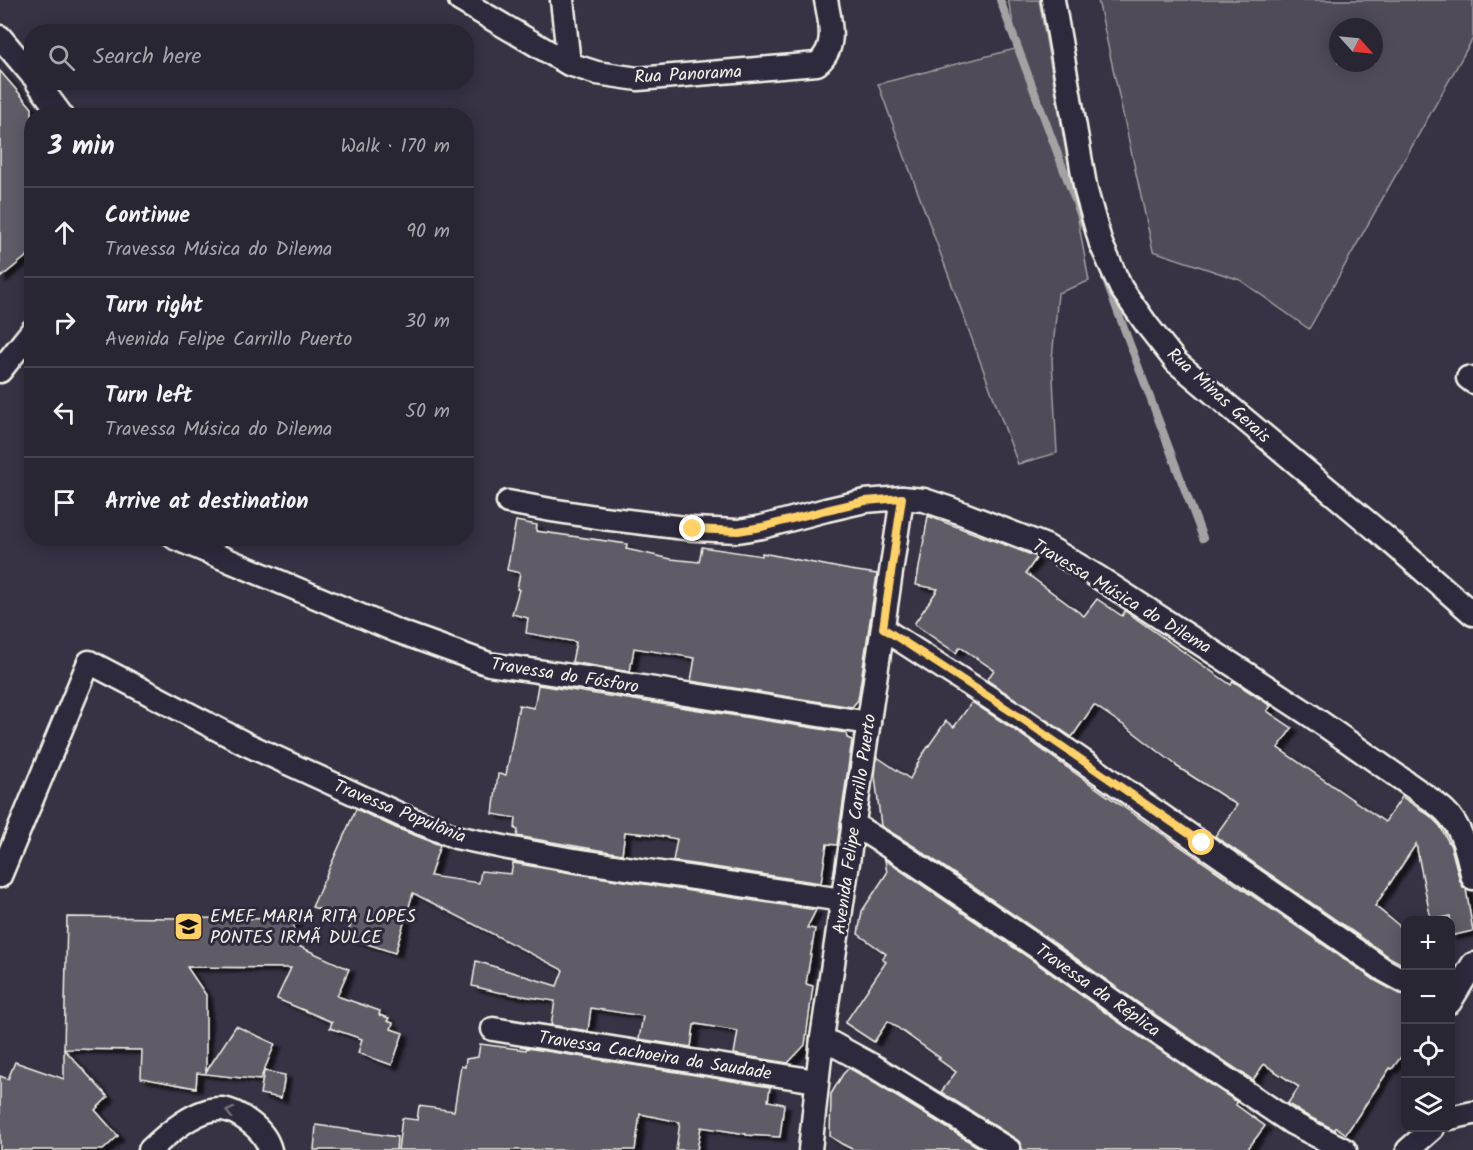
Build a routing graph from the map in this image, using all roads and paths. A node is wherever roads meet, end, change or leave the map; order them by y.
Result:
1 (460, 0) edge
2 (562, 0) edge
3 (826, 0) edge
4 (1053, 0) edge
5 (0, 37) edge
6 (569, 64) junction
7 (24, 66) edge
8 (43, 90) edge
9 (56, 108) edge
10 (24, 341) edge
11 (0, 371) edge
12 (902, 498) junction
13 (508, 502) dead end
14 (194, 546) edge
15 (1473, 614) edge
16 (883, 628) junction
17 (869, 723) junction
18 (853, 824) junction
19 (0, 876) edge
20 (1473, 878) edge
21 (842, 900) junction
22 (1473, 964) edge
23 (1401, 979) edge
24 (1455, 994) edge
25 (493, 1029) dead end
26 (822, 1038) junction
27 (816, 1082) junction
28 (1473, 1113) edge
29 (1455, 1117) edge
30 (1428, 1132) edge
31 (150, 1150) edge
32 (270, 1150) edge
33 (810, 1150) edge
34 (1008, 1150) edge
35 (1345, 1150) edge
36 (1408, 1150) edge

1 - 6 street, Rua Panorama
2 - 6 street
3 - 6 street, Rua Panorama
4 - 15 street, Rua Minas Gerais
5 - 7 street
8 - 9 street
10 - 11 street
12 - 13 street, Travessa Música do Dilema
12 - 16 street, Avenida Felipe Carrillo Puerto
12 - 20 street, Travessa Música do Dilema
14 - 17 street, Travessa do Fósforo
16 - 17 street, Avenida Felipe Carrillo Puerto
16 - 23 street
17 - 18 street, Avenida Felipe Carrillo Puerto
18 - 21 street, Avenida Felipe Carrillo Puerto
18 - 35 street, Travessa da Réplica
19 - 21 street, Travessa Populônia
21 - 26 street, Avenida Felipe Carrillo Puerto
22 - 24 street
25 - 27 street, Travessa Cachoeira da Saudade
26 - 27 street, Avenida Felipe Carrillo Puerto
26 - 34 street
27 - 33 street, Avenida Felipe Carrillo Puerto
28 - 29 street
30 - 36 street
32 -> 31 street

